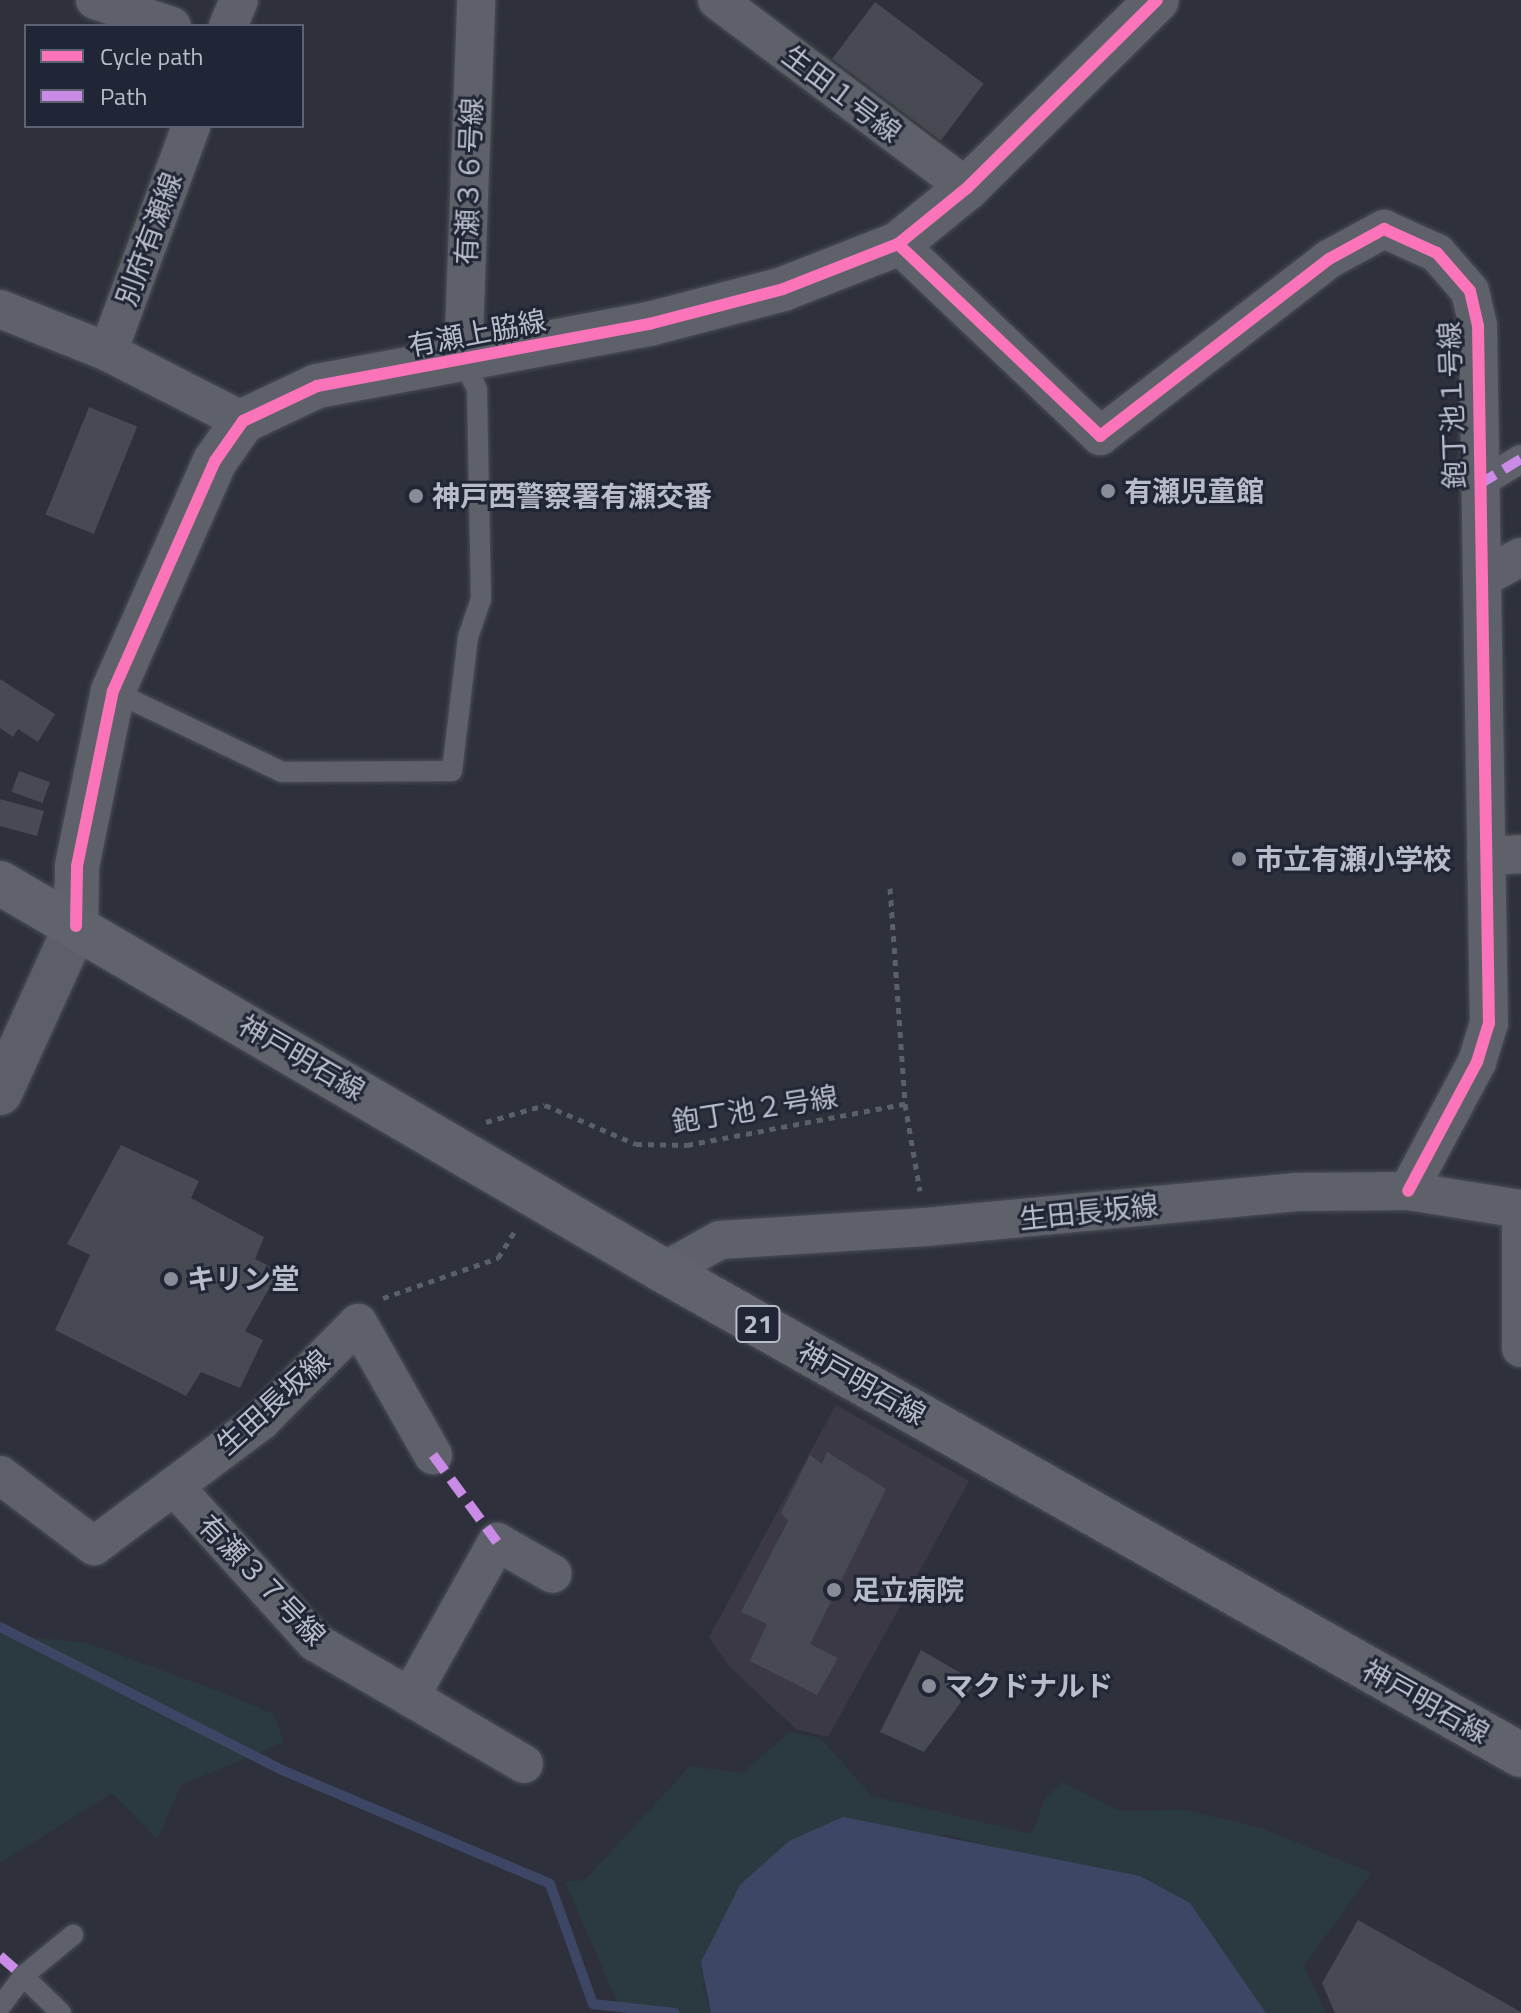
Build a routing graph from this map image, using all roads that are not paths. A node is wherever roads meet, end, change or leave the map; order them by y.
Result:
1 (95, 0) edge
2 (239, 0) edge
3 (476, 0) edge
4 (717, 0) edge
5 (1157, 0) edge
6 (166, 24) edge
7 (229, 24) edge
8 (190, 128) edge
9 (967, 188) junction
10 (898, 244) junction
11 (0, 309) edge
12 (108, 352) junction
13 (463, 362) junction
14 (243, 421) junction
15 (1521, 459) edge
16 (1478, 485) junction
17 (1521, 557) edge
18 (1484, 577) junction
19 (113, 691) junction
20 (1504, 855) edge
21 (0, 883) edge
22 (76, 926) junction
23 (0, 1093) edge
24 (1408, 1191) junction
25 (1521, 1209) edge
26 (664, 1271) junction
27 (1521, 1348) edge
28 (433, 1455) dead end
29 (0, 1475) edge
30 (174, 1486) junction
31 (553, 1574) dead end
32 (410, 1697) junction
33 (1521, 1755) edge
34 (524, 1764) dead end
35 (73, 1935) dead end
36 (23, 1976) junction
37 (0, 2007) edge
38 (61, 2013) edge

1 - 6 street
2 - 7 street
3 - 13 street, 有瀬３６号線
4 - 9 street, 生田１号線
5 - 9 street, 有瀬上脇線
8 - 12 street, 別府有瀬線
9 - 10 street, 有瀬上脇線
10 - 13 street, 有瀬上脇線
10 - 16 street, 鉋丁池１号線
11 - 12 street
12 - 14 street
13 - 14 street, 有瀬上脇線
13 - 19 lane
14 - 19 street, 有瀬上脇線
15 - 16 street
16 - 18 street, 鉋丁池１号線
17 - 18 street
18 - 20 street, 鉋丁池１号線
19 - 22 street, 有瀬上脇線
20 - 24 street, 鉋丁池１号線
21 - 22 main road, 神戸明石線 / 21
22 - 23 main road
22 - 26 main road, 神戸明石線 / 21
24 - 25 street, 生田長坂線
24 - 26 street, 生田長坂線
25 - 27 street
26 - 33 main road, 神戸明石線 / 21
28 - 30 street, 生田長坂線
29 - 30 street, 生田長坂線
30 - 32 street, 有瀬３７号線
31 - 32 street
32 - 34 street, 有瀬３７号線
35 - 36 lane
36 - 37 lane
36 - 38 lane

